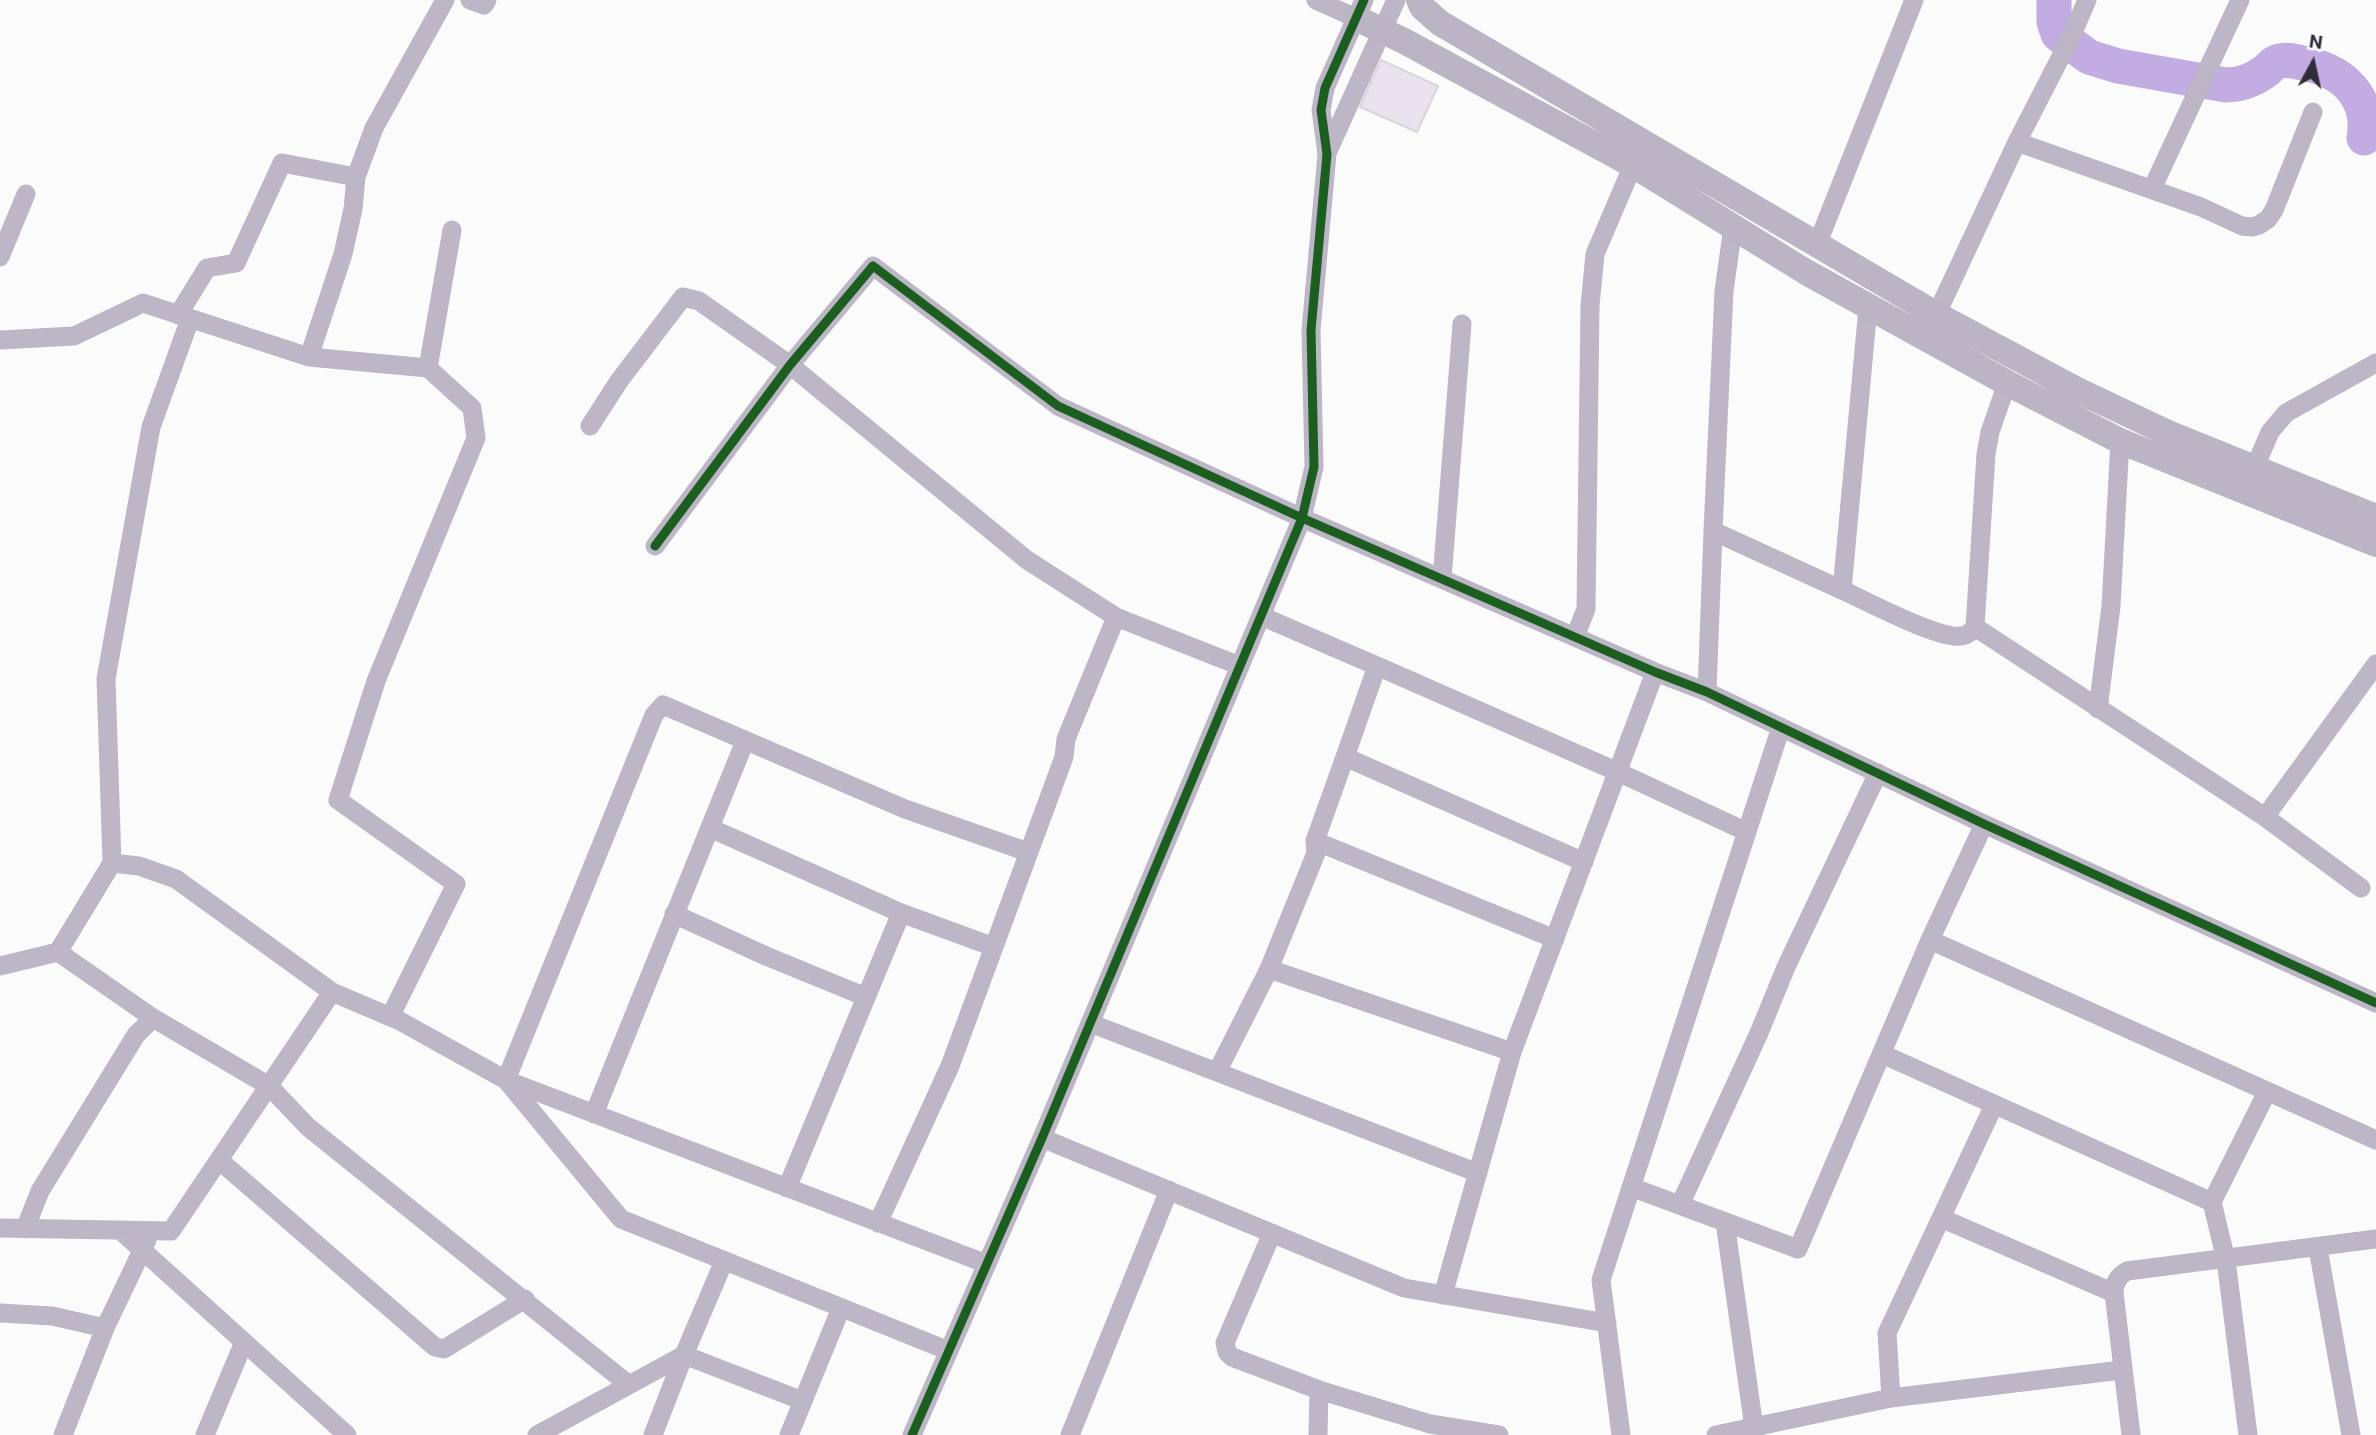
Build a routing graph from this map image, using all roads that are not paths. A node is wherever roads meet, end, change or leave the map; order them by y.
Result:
1 (445, 0) edge
2 (470, 0) edge
3 (487, 0) edge
4 (1316, 0) edge
5 (1396, 0) edge
6 (1419, 0) edge
7 (1914, 0) edge
8 (2087, 0) edge
9 (2239, 0) edge
10 (1360, 9) edge
11 (1382, 29) junction
12 (2313, 112) dead end
13 (2017, 142) junction
14 (1326, 154) junction
15 (1633, 165) junction
16 (356, 177) junction
17 (2152, 189) junction
18 (26, 194) dead end
19 (1733, 227) junction
20 (452, 230) dead end
21 (1817, 245) junction
22 (0, 257) edge
23 (1868, 307) junction
24 (184, 317) junction
25 (1462, 324) dead end
26 (1931, 326) junction
27 (0, 340) edge
28 (309, 356) junction
29 (2376, 363) edge
30 (790, 365) junction
31 (428, 368) junction
32 (2007, 383) junction
33 (590, 426) dead end
34 (2120, 441) junction
35 (2249, 479) junction
36 (2376, 517) edge
37 (1302, 518) junction
38 (1713, 531) junction
39 (2376, 544) edge
40 (655, 546) dead end
41 (1442, 579) junction
42 (1842, 590) junction
43 (1261, 616) junction
44 (1116, 617) junction
45 (1975, 627) junction
46 (1576, 637) junction
47 (2376, 664) edge
48 (1240, 666) junction
49 (1377, 666) junction
50 (1655, 672) junction
51 (1707, 692) junction
52 (2098, 709) junction
53 (1781, 727) junction
54 (745, 741) junction
55 (1345, 757) junction
56 (1618, 772) junction
57 (1878, 774) junction
58 (2266, 817) junction
59 (1984, 824) junction
60 (710, 828) junction
61 (1747, 832) junction
62 (1315, 841) junction
63 (1028, 852) junction
64 (1584, 862) junction
65 (112, 863) junction
66 (2361, 888) dead end
67 (901, 912) junction
68 (674, 914) junction
69 (1555, 939) junction
70 (1930, 940) junction
71 (994, 947) junction
72 (58, 952) junction
73 (0, 967) edge
74 (1269, 969) junction
75 (332, 992) junction
76 (866, 997) junction
77 (2376, 1003) edge
78 (390, 1017) junction
79 (153, 1018) junction
80 (1090, 1023) junction
81 (1512, 1052) junction
82 (1882, 1054) junction
83 (1217, 1072) junction
84 (506, 1080) junction
85 (269, 1086) junction
86 (2267, 1092) junction
87 (1994, 1105) junction
88 (594, 1114) junction
89 (1042, 1138) junction
90 (2375, 1139) edge
91 (219, 1160) junction
92 (1478, 1173) junction
93 (1631, 1187) junction
94 (787, 1188) junction
95 (1169, 1190) junction
96 (2212, 1202) junction
97 (1680, 1205) junction
98 (1941, 1218) junction
99 (1725, 1222) junction
100 (878, 1223) junction
101 (0, 1228) edge
102 (25, 1229) junction
103 (120, 1230) junction
104 (151, 1231) junction
105 (1272, 1233) junction
106 (2376, 1239) edge
107 (2318, 1248) junction
108 (143, 1251) junction
109 (2226, 1260) junction
110 (724, 1261) junction
111 (987, 1264) junction
112 (2114, 1293) junction
113 (1443, 1294) junction
114 (525, 1299) junction
115 (841, 1308) junction
116 (0, 1313) edge
117 (1607, 1323) junction
118 (105, 1328) junction
119 (244, 1342) junction
120 (949, 1350) junction
121 (684, 1354) junction
122 (2122, 1370) junction
123 (629, 1385) junction
124 (1319, 1390) junction
125 (1891, 1398) junction
126 (803, 1401) junction
127 (1430, 1429) edge
128 (1754, 1431) edge
129 (63, 1435) edge
130 (205, 1435) edge
131 (347, 1435) edge
132 (537, 1435) edge
133 (653, 1435) edge
134 (789, 1435) edge
135 (912, 1435) edge
136 (1070, 1435) edge
137 (1318, 1435) edge
138 (1499, 1435) edge
139 (1621, 1435) edge
140 (1716, 1435) edge
141 (2131, 1435) edge
142 (2248, 1435) edge
143 (2351, 1435) edge

1 - 16 street
2 - 3 street
4 - 10 street
5 - 11 street
6 - 21 street
7 - 21 street
8 - 13 street
9 - 17 street
10 - 11 street
10 - 14 street
11 - 14 street
11 - 15 street
12 - 17 street
13 - 17 street
13 - 26 street
14 - 37 street
15 - 19 street
15 - 46 street
16 - 24 street
16 - 28 street
18 - 22 street
19 - 23 street
19 - 38 street
20 - 31 street
21 - 26 street
23 - 26 street
23 - 42 street
24 - 27 street
24 - 28 street
24 - 65 street
25 - 41 street
26 - 32 street
26 - 35 street
28 - 31 street
29 - 35 street
30 - 33 street
30 - 37 street
30 - 40 street
30 - 44 street
31 - 78 street
32 - 34 street
32 - 45 street
34 - 35 street
34 - 52 street
35 - 36 street
35 - 39 street
37 - 41 street
37 - 43 street
38 - 42 street
38 - 51 street
41 - 46 street
42 - 45 street
43 - 48 street
43 - 49 street
44 - 48 street
44 - 63 street
45 - 52 street
46 - 50 street
47 - 58 street
48 - 80 street
49 - 55 street
49 - 56 street
50 - 51 street
50 - 56 street
51 - 53 street
52 - 58 street
53 - 57 street
53 - 61 street
54 - 60 street
54 - 63 street
54 - 84 street
55 - 62 street
55 - 64 street
56 - 61 street
56 - 64 street
57 - 59 street
57 - 97 street
58 - 66 street
59 - 70 street
59 - 77 street
60 - 67 street
60 - 68 street
61 - 93 street
62 - 69 street
62 - 74 street
63 - 71 street
64 - 69 street
65 - 72 street
65 - 75 street
67 - 71 street
67 - 76 street
68 - 76 street
68 - 88 street
69 - 81 street
70 - 82 street
70 - 86 street
71 - 100 street
72 - 73 street
72 - 79 street
74 - 81 street
74 - 83 street
75 - 78 street
75 - 85 street
76 - 94 street
78 - 84 street
79 - 85 street
79 - 102 street
80 - 83 street
80 - 89 street
81 - 92 street
82 - 87 street
82 - 99 street
83 - 92 street
84 - 88 street
84 - 110 street
85 - 91 street
85 - 114 street
86 - 90 street
86 - 96 street
87 - 96 street
87 - 98 street
88 - 94 street
89 - 95 street
89 - 111 street
91 - 104 street
91 - 114 street
92 - 113 street
93 - 97 street
93 - 117 street
94 - 100 street
95 - 105 street
95 - 136 street
96 - 109 street
97 - 99 street
98 - 112 street
98 - 125 street
99 - 128 street
100 - 111 street
101 - 102 street
102 - 103 street
103 - 104 street
103 - 108 street
104 - 108 street
105 - 113 street
105 - 124 street
106 - 107 street
107 - 109 street
107 - 143 street
108 - 118 street
108 - 119 street
109 - 112 street
109 - 142 street
110 - 115 street
110 - 121 street
111 - 120 street
112 - 122 street
113 - 117 street
114 - 123 street
115 - 120 street
115 - 126 street
116 - 118 street
117 - 139 street
118 - 129 street
119 - 130 street
119 - 131 street
120 - 135 street
121 - 123 street
121 - 126 street
121 - 133 street
122 - 125 street
122 - 141 street
123 - 132 street
124 - 127 street
124 - 137 street
125 - 128 street
126 - 134 street
127 - 138 street
128 - 140 street

